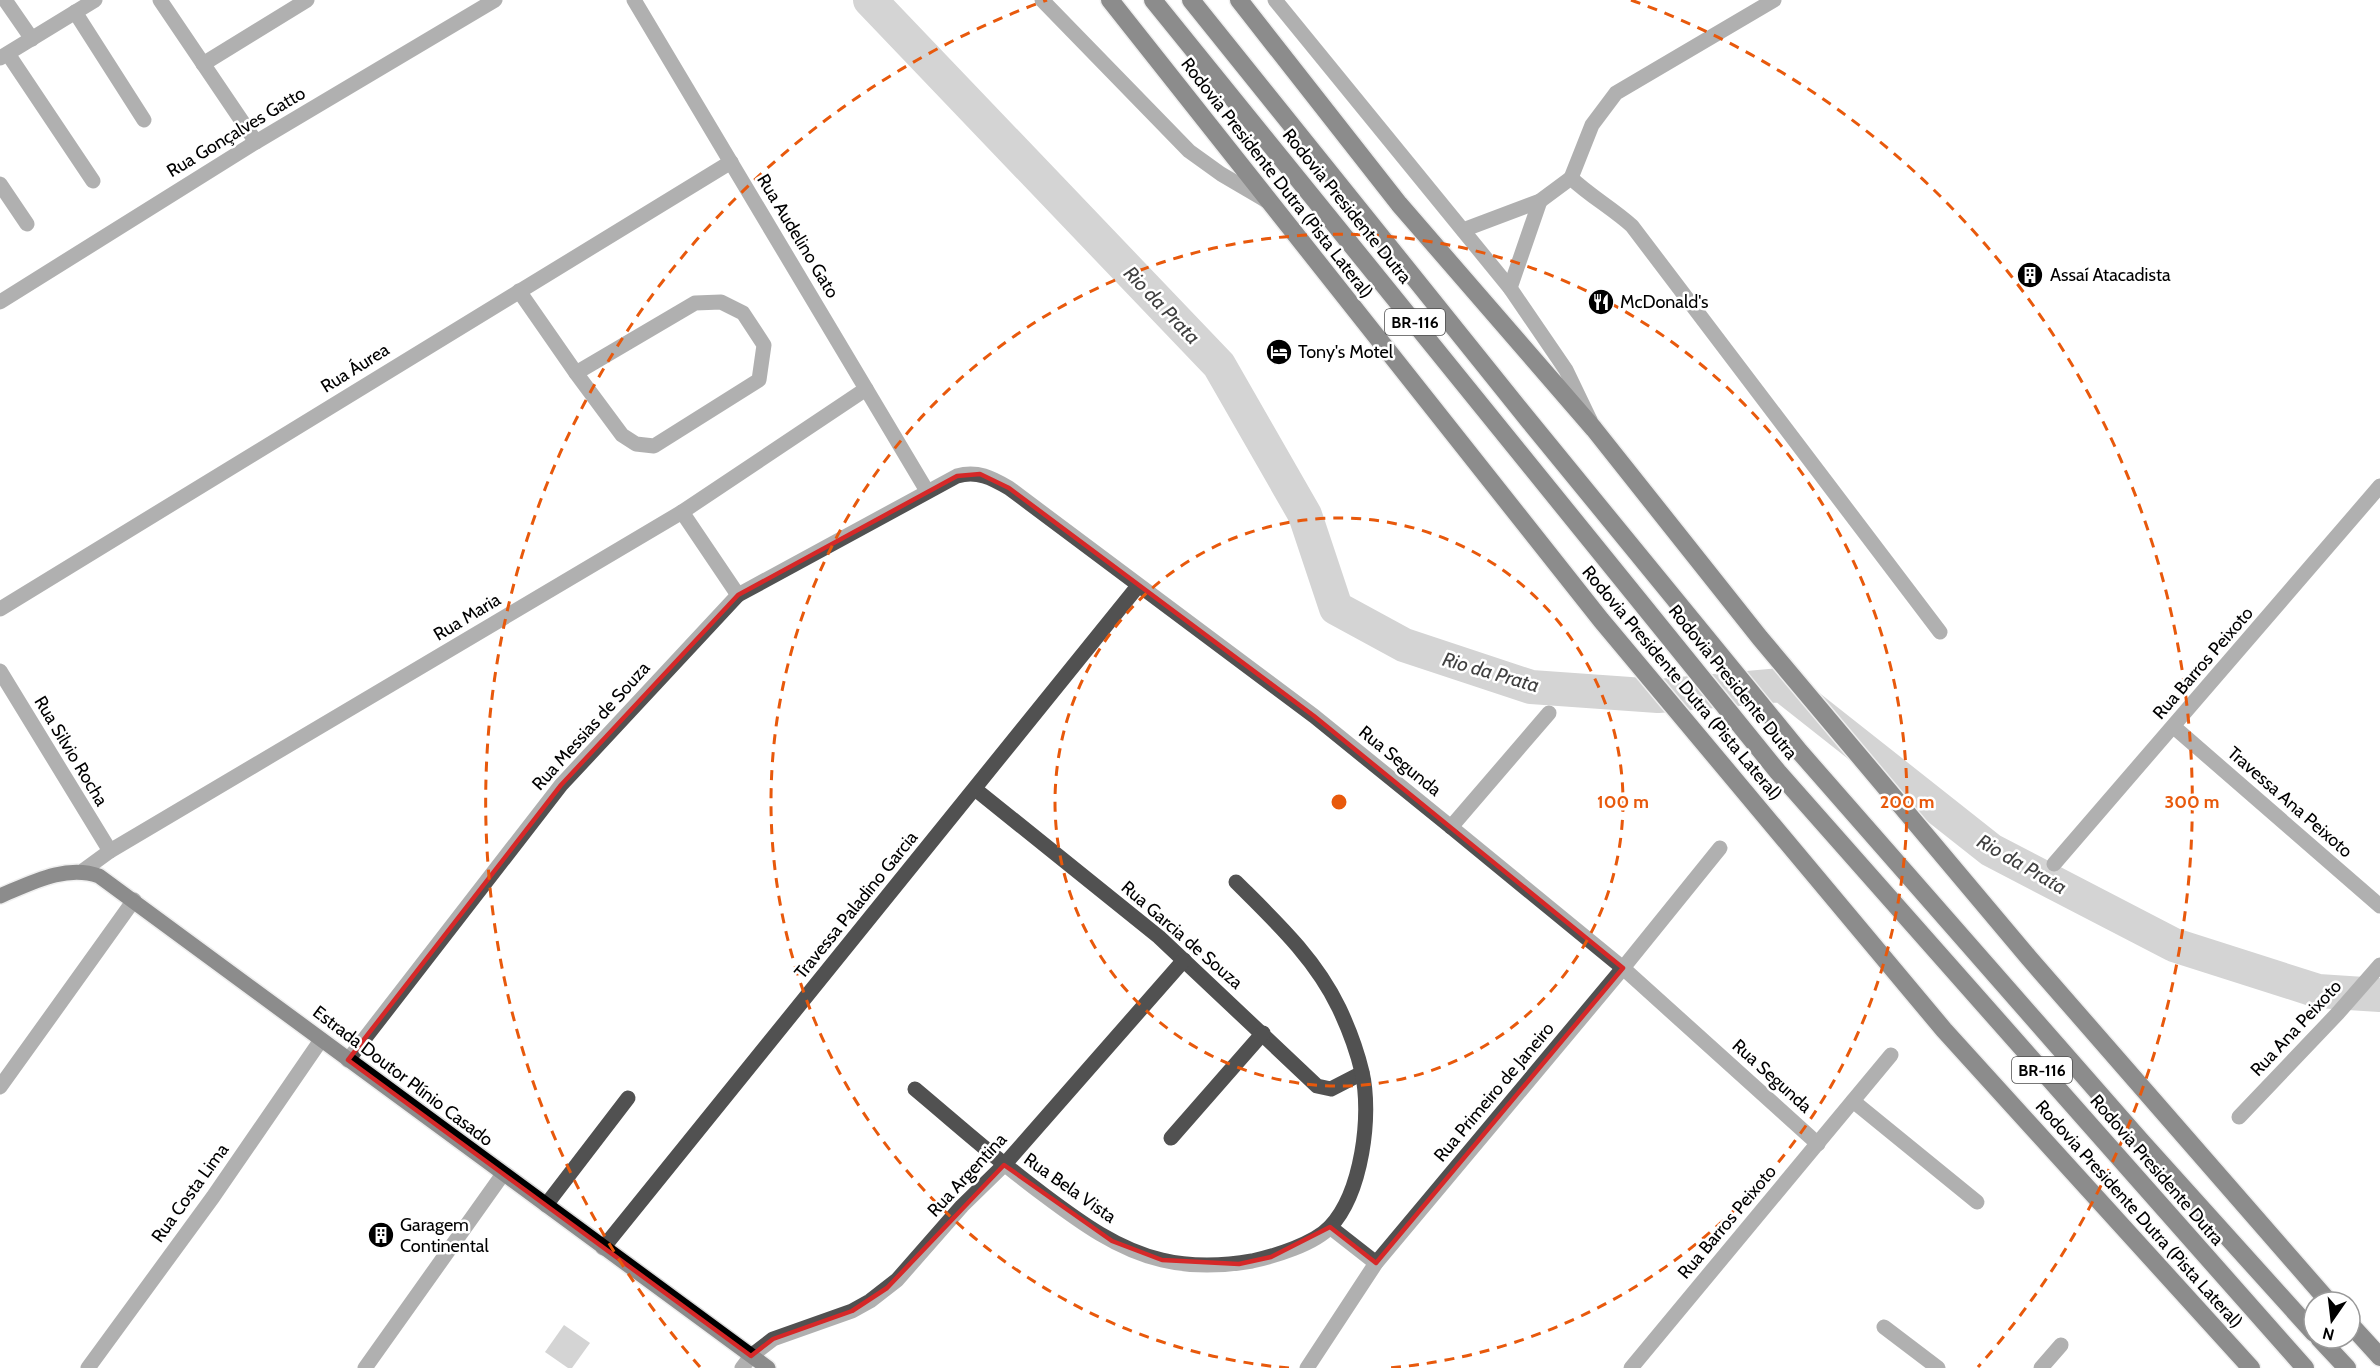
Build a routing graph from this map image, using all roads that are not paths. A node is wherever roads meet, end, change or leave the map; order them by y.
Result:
1 (5, 0) edge
2 (95, 0) edge
3 (307, 0) edge
4 (495, 0) edge
5 (634, 0) edge
6 (1042, 0) edge
7 (1110, 0) edge
8 (1153, 0) edge
9 (1191, 0) edge
10 (1239, 0) edge
11 (1275, 0) edge
12 (1774, 0) edge
13 (168, 3) edge
14 (75, 12) junction
15 (32, 39) junction
16 (4, 56) edge
17 (203, 64) junction
18 (144, 120) dead end
19 (256, 142) junction
20 (731, 162) junction
21 (1571, 178) junction
22 (93, 181) dead end
23 (0, 184) edge
24 (1540, 201) junction
25 (1269, 202) junction
26 (27, 224) dead end
27 (1463, 230) junction
28 (1510, 288) junction
29 (519, 291) junction
30 (0, 303) edge
31 (576, 373) junction
32 (866, 389) junction
33 (1593, 429) junction
34 (2380, 486) edge
35 (927, 491) junction
36 (682, 512) junction
37 (1138, 586) junction
38 (738, 595) junction
39 (0, 609) edge
40 (1940, 632) dead end
41 (0, 671) edge
42 (1549, 713) dead end
43 (2174, 727) junction
44 (975, 789) junction
45 (1451, 827) junction
46 (1720, 848) dead end
47 (110, 851) junction
48 (2054, 864) dead end
49 (84, 870) junction
50 (1236, 882) dead end
51 (0, 896) edge
52 (134, 900) junction
53 (2380, 906) edge
54 (1184, 960) junction
55 (1623, 968) junction
56 (2375, 970) edge
57 (1263, 1033) junction
58 (321, 1040) junction
59 (1891, 1055) dead end
60 (348, 1060) junction
61 (1362, 1072) junction
62 (0, 1087) edge
63 (915, 1089) dead end
64 (628, 1098) dead end
65 (1853, 1101) junction
66 (2239, 1117) dead end
67 (1172, 1138) dead end
68 (1818, 1144) junction
69 (1004, 1165) junction
70 (503, 1174) junction
71 (1977, 1202) dead end
72 (546, 1205) junction
73 (1330, 1227) junction
74 (603, 1248) junction
75 (1376, 1263) junction
76 (2319, 1290) edge
77 (2302, 1320) edge
78 (1884, 1327) dead end
79 (2362, 1337) edge
80 (2061, 1345) dead end
81 (2330, 1350) edge
82 (2380, 1357) edge
83 (747, 1362) edge
84 (1304, 1367) edge
85 (88, 1368) edge
86 (365, 1368) edge
87 (768, 1368) edge
88 (1631, 1368) edge
89 (1938, 1368) edge
90 (2041, 1368) edge
91 (2251, 1368) edge
92 (2305, 1368) edge
93 (2347, 1368) edge

1 - 15 street
2 - 14 street
3 - 17 street
4 - 19 street, Rua Gonçalves Gatto
5 - 20 street, Rua Audelino Gato
6 - 25 street
7 - 25 highway, Rodovia Presidente Dutra (Pista Lateral) / BR-116
8 - 92 highway, Rodovia Presidente Dutra / BR-116
9 - 77 highway, Rodovia Presidente Dutra / BR-116
10 - 33 highway
11 - 27 street
12 - 21 street
13 - 17 street
14 - 15 street
14 - 18 street
15 - 16 street
16 - 22 street
17 - 19 street
19 - 30 street, Rua Gonçalves Gatto
20 - 29 street, Rua Áurea
20 - 32 street, Rua Audelino Gato
21 - 24 street
21 - 40 street
23 - 26 street
24 - 27 street
24 - 28 street
25 - 91 highway, Rodovia Presidente Dutra (Pista Lateral) / BR-116
27 - 28 street
28 - 33 street
29 - 31 street
29 - 39 street, Rua Áurea
31 - 31 street
32 - 35 street, Rua Audelino Gato
32 - 36 street, Rua Maria
33 - 76 highway
34 - 43 street, Rua Barros Peixoto
35 - 37 street, Rua Segunda
35 - 38 street, Rua Messias de Souza
36 - 38 street
36 - 47 street, Rua Maria
37 - 44 street, Travessa Paladino Garcia
37 - 45 street, Rua Segunda
38 - 60 street, Rua Messias de Souza
41 - 47 street, Rua Silvio Rocha
42 - 45 street
43 - 48 street, Rua Barros Peixoto
43 - 53 street, Travessa Ana Peixoto
44 - 54 street, Rua Garcia de Souza
44 - 74 street, Travessa Paladino Garcia
45 - 55 street, Rua Segunda
46 - 55 street, Rua Primeiro de Janeiro
47 - 49 street, Rua Maria
49 - 51 main road
49 - 52 main road, Estrada Doutor Plínio Casado
50 - 61 street, Rua Bela Vista
52 - 58 main road, Estrada Doutor Plínio Casado
52 - 62 street
54 - 57 street, Rua Garcia de Souza
54 - 69 street, Rua Argentina
55 - 68 street, Rua Segunda
55 - 75 street, Rua Primeiro de Janeiro
56 - 66 street, Rua Ana Peixoto
57 - 61 street, Rua Garcia de Souza
57 - 67 street
58 - 60 main road, Estrada Doutor Plínio Casado
58 - 85 street, Rua Costa Lima
59 - 65 street, Rua Barros Peixoto
60 - 70 main road, Estrada Doutor Plínio Casado
61 - 73 street, Rua Bela Vista
63 - 69 street, Rua Bela Vista
64 - 72 street
65 - 68 street, Rua Barros Peixoto
65 - 71 street
68 - 88 street, Rua Barros Peixoto
69 - 73 street, Rua Bela Vista
69 - 83 street, Rua Argentina
70 - 72 main road, Estrada Doutor Plínio Casado
70 - 86 street
72 - 74 main road, Estrada Doutor Plínio Casado
73 - 75 street
74 - 83 main road, Estrada Doutor Plínio Casado
75 - 84 street, Rua Primeiro de Janeiro
78 - 89 street
79 - 82 highway
80 - 90 street
81 - 93 highway
83 - 87 main road, Estrada Doutor Plínio Casado

